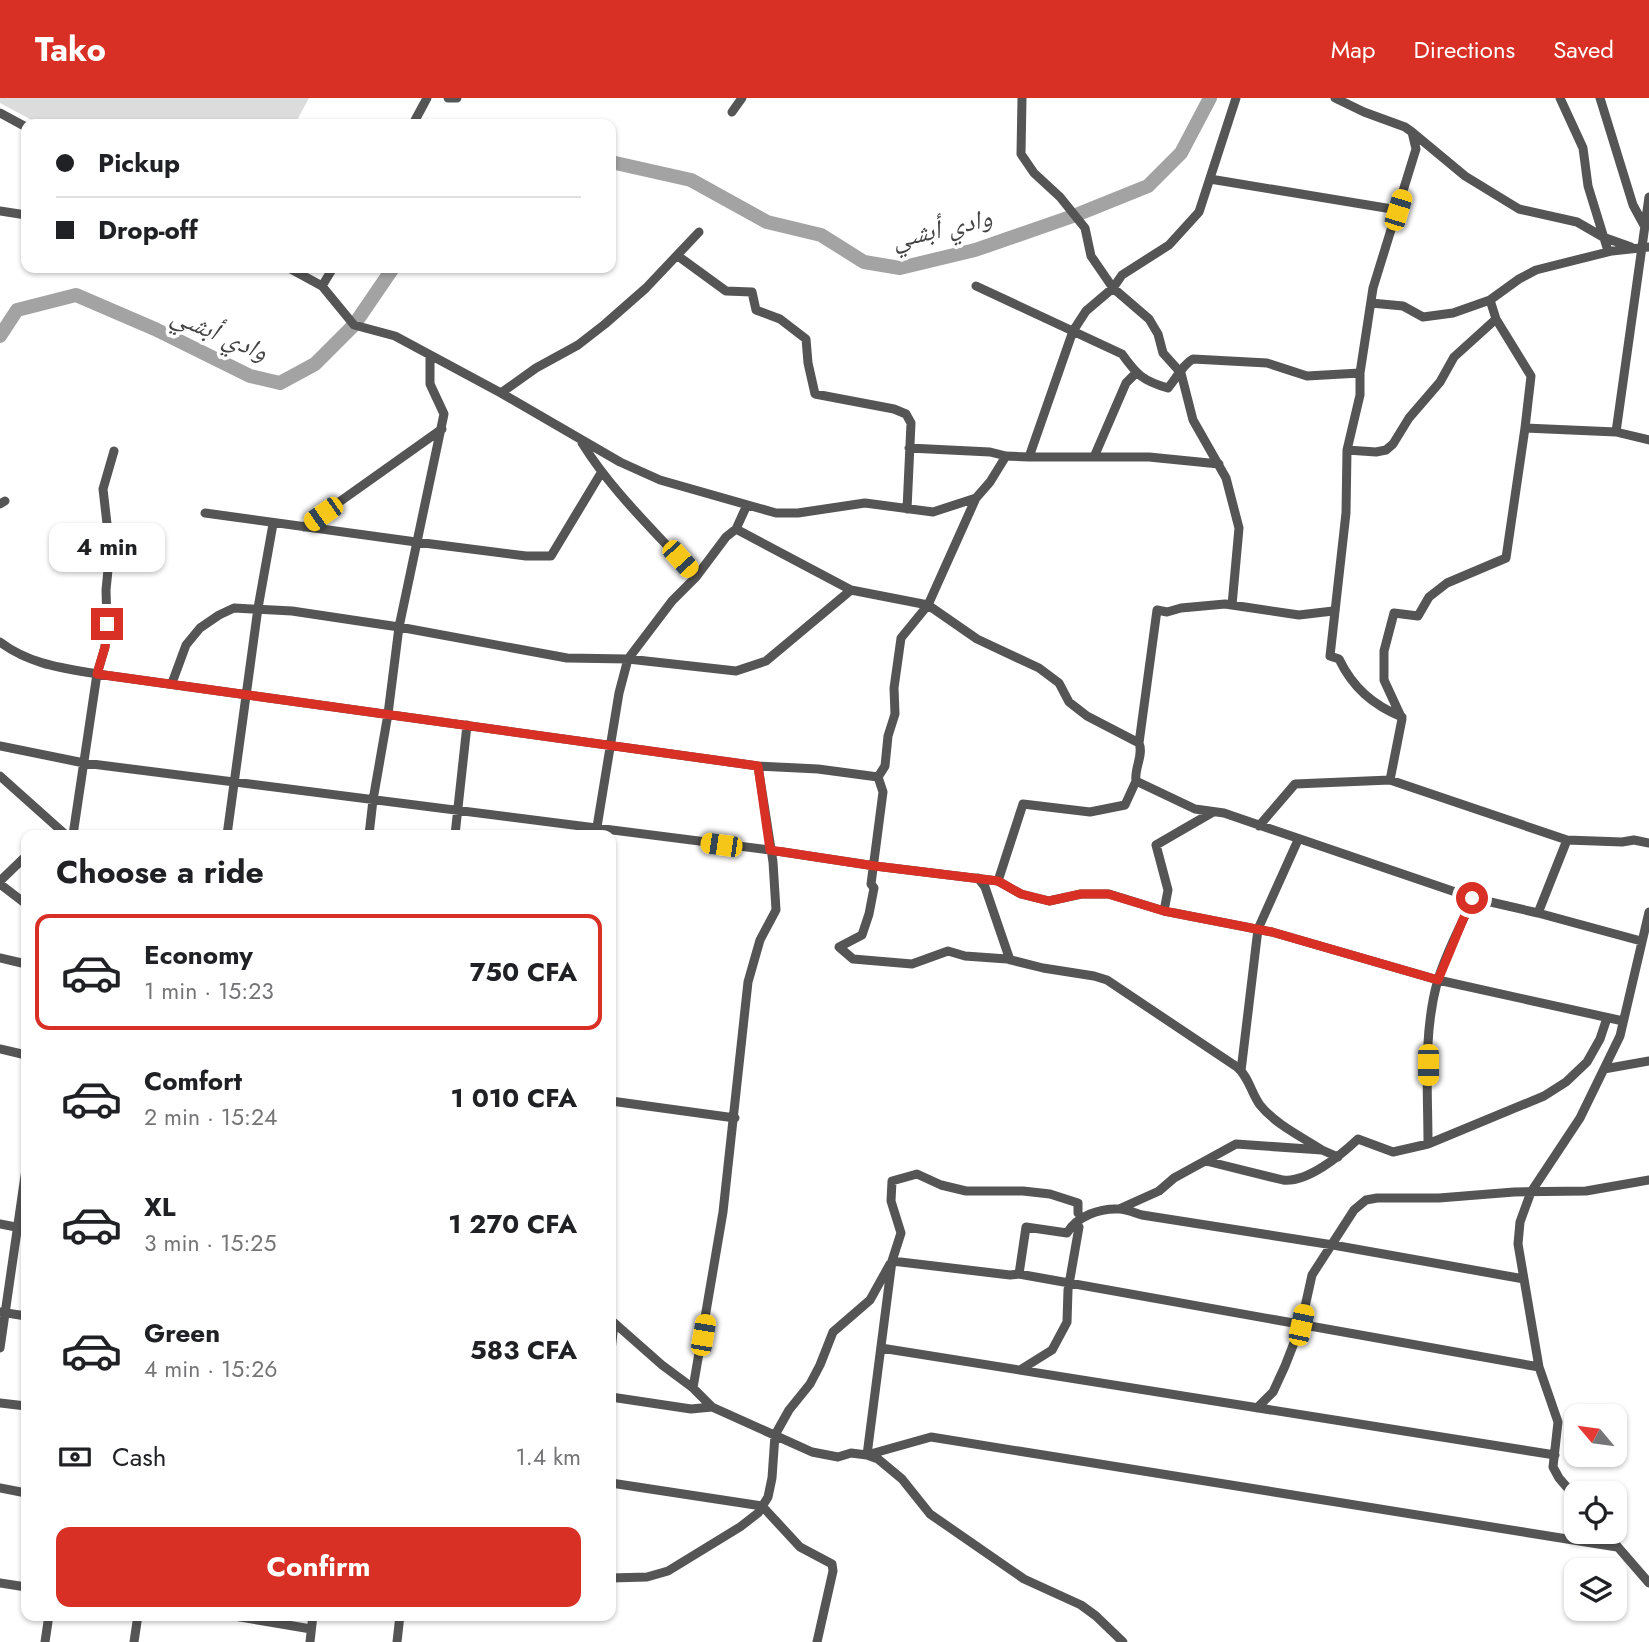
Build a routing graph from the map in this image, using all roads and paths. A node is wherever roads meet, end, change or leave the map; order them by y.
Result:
1 (427, 98) edge
2 (448, 98) edge
3 (457, 98) edge
4 (742, 98) edge
5 (1022, 98) edge
6 (1236, 98) edge
7 (1335, 98) edge
8 (1560, 98) edge
9 (1601, 98) edge
10 (732, 112) dead end
11 (0, 113) edge
12 (416, 119) edge
13 (21, 124) edge
14 (1412, 132) junction
15 (1210, 179) junction
16 (1649, 197) edge
17 (1398, 210) junction
18 (0, 211) edge
19 (21, 214) edge
20 (1645, 227) junction
21 (699, 232) dead end
22 (1603, 237) junction
23 (1641, 247) edge
24 (1608, 251) junction
25 (678, 256) junction
26 (298, 273) edge
27 (330, 273) edge
28 (322, 286) junction
29 (976, 286) dead end
30 (1112, 288) junction
31 (1490, 300) junction
32 (1370, 303) junction
33 (1496, 320) junction
34 (1073, 331) junction
35 (430, 355) junction
36 (1136, 373) junction
37 (1181, 373) junction
38 (1360, 373) junction
39 (501, 393) junction
40 (1525, 428) junction
41 (442, 429) junction
42 (1616, 432) junction
43 (1649, 440) edge
44 (580, 441) junction
45 (909, 448) junction
46 (1347, 450) junction
47 (114, 452) dead end
48 (1006, 456) junction
49 (1029, 457) junction
50 (1094, 457) junction
51 (1219, 464) junction
52 (601, 473) junction
53 (976, 498) junction
54 (747, 505) junction
55 (907, 509) junction
56 (205, 513) dead end
57 (273, 524) junction
58 (304, 527) junction
59 (736, 530) junction
60 (416, 542) junction
61 (696, 577) junction
62 (851, 590) junction
63 (928, 605) junction
64 (1233, 605) junction
65 (258, 608) junction
66 (1333, 611) junction
67 (399, 627) junction
68 (0, 642) edge
69 (628, 659) junction
70 (97, 674) junction
71 (172, 684) junction
72 (247, 695) junction
73 (388, 714) junction
74 (1402, 717) junction
75 (467, 725) junction
76 (1139, 743) junction
77 (0, 746) edge
78 (612, 746) junction
79 (84, 763) junction
80 (758, 766) junction
81 (0, 776) edge
82 (878, 778) junction
83 (1390, 780) junction
84 (1136, 781) junction
85 (235, 783) junction
86 (373, 800) junction
87 (458, 810) junction
88 (1213, 812) junction
89 (1259, 826) junction
90 (57, 827) junction
91 (54, 830) edge
92 (60, 830) edge
93 (74, 830) edge
94 (228, 830) edge
95 (370, 830) edge
96 (456, 830) edge
97 (583, 830) edge
98 (596, 830) edge
99 (616, 834) edge
100 (1298, 840) junction
101 (1567, 840) junction
102 (1649, 843) edge
103 (770, 850) junction
104 (21, 861) edge
105 (875, 866) junction
106 (978, 878) junction
107 (998, 881) junction
108 (0, 882) edge
109 (1472, 898) junction
110 (21, 900) edge
111 (1164, 911) junction
112 (1649, 912) edge
113 (1538, 913) junction
114 (1258, 929) junction
115 (1641, 941) junction
116 (0, 958) edge
117 (1010, 960) junction
118 (21, 963) edge
119 (1438, 980) junction
120 (1606, 1018) junction
121 (1623, 1021) junction
122 (0, 1049) edge
123 (21, 1054) edge
124 (1649, 1062) edge
125 (1604, 1069) junction
126 (1241, 1071) junction
127 (616, 1102) edge
128 (735, 1118) junction
129 (1428, 1144) junction
130 (1322, 1150) junction
131 (1338, 1157) junction
132 (1206, 1161) junction
133 (1649, 1180) edge
134 (1531, 1192) junction
135 (1119, 1209) junction
136 (1078, 1213) dead end
137 (0, 1224) edge
138 (1079, 1227) dead end
139 (21, 1228) edge
140 (21, 1232) edge
141 (1333, 1245) junction
142 (892, 1261) junction
143 (1019, 1274) junction
144 (1524, 1279) junction
145 (1070, 1283) junction
146 (2, 1312) edge
147 (21, 1315) edge
148 (616, 1325) edge
149 (1301, 1325) junction
150 (0, 1348) edge
151 (881, 1348) junction
152 (1539, 1367) junction
153 (1020, 1370) junction
154 (694, 1388) junction
155 (616, 1398) edge
156 (0, 1404) edge
157 (21, 1406) edge
158 (712, 1407) junction
159 (1257, 1408) junction
160 (775, 1435) junction
161 (867, 1455) junction
162 (1555, 1455) junction
163 (616, 1484) edge
164 (1564, 1484) edge
165 (0, 1488) edge
166 (21, 1492) edge
167 (762, 1506) junction
168 (1615, 1544) edge
169 (1617, 1547) junction
170 (616, 1578) edge
171 (0, 1583) edge
172 (1649, 1583) edge
173 (21, 1586) edge
174 (48, 1621) edge
175 (137, 1621) edge
176 (264, 1621) edge
177 (313, 1621) edge
178 (399, 1621) edge
179 (312, 1629) junction
180 (45, 1642) edge
181 (134, 1642) edge
182 (310, 1642) edge
183 (397, 1642) edge
184 (817, 1642) edge
185 (1123, 1642) edge

1 - 12 street
2 - 3 street
4 - 10 street
5 - 30 street
6 - 15 street
7 - 14 street
8 - 22 street
9 - 20 street
11 - 13 street
14 - 17 street
14 - 22 street
15 - 17 street
15 - 30 street
16 - 20 street
17 - 32 street
18 - 19 street
20 - 23 street
21 - 25 street
22 - 23 street
22 - 24 street
23 - 24 street
23 - 42 street
24 - 31 street
25 - 39 street
25 - 45 street
26 - 28 street
27 - 28 street
28 - 35 street
29 - 34 street
30 - 34 street
30 - 37 street
31 - 32 street
31 - 33 street
32 - 38 street
33 - 40 street
33 - 46 street
34 - 36 street
34 - 49 street
35 - 39 street
35 - 41 street
36 - 37 street
36 - 50 street
37 - 38 street
37 - 51 street
38 - 46 street
39 - 44 street
40 - 42 street
40 - 74 street
41 - 58 street
41 - 60 street
42 - 43 street
44 - 52 street
44 - 54 street
45 - 48 street
45 - 55 street
46 - 66 street
47 - 70 street
48 - 49 street
48 - 53 street
49 - 50 street
50 - 51 street
51 - 64 street
52 - 60 street
52 - 61 street
53 - 55 street
53 - 63 street
54 - 55 street
54 - 59 street
56 - 57 street
57 - 58 street
57 - 65 street
58 - 60 street
59 - 61 street
59 - 62 street
60 - 67 street
61 - 69 street
62 - 63 street
62 - 69 street
63 - 76 street
63 - 82 street
64 - 66 street
64 - 76 street
65 - 67 street
65 - 71 street
65 - 72 street
66 - 74 street
67 - 69 street
67 - 73 street
68 - 70 street
69 - 78 street
70 - 71 street
70 - 79 street
71 - 72 street
72 - 73 street
72 - 85 street
73 - 75 street
73 - 86 street
74 - 83 street
75 - 78 street
75 - 87 street
76 - 84 street
77 - 79 street
78 - 80 street
78 - 98 street
79 - 85 street
79 - 93 street
80 - 82 street
80 - 103 street
81 - 90 street
82 - 105 street
83 - 89 street
83 - 101 street
84 - 88 street
84 - 107 street
85 - 86 street
85 - 94 street
86 - 87 street
86 - 95 street
87 - 96 street
87 - 97 street
88 - 89 street
88 - 111 street
89 - 100 street
90 - 91 street
90 - 92 street
99 - 103 street
100 - 109 street
100 - 114 street
101 - 102 street
101 - 113 street
103 - 105 street
103 - 128 street
104 - 108 street
105 - 106 street
105 - 117 street
106 - 107 street
106 - 117 street
107 - 111 street
108 - 110 street
109 - 113 street
109 - 119 street
111 - 114 street
112 - 115 street
113 - 115 street
114 - 119 street
114 - 126 street
115 - 121 street
116 - 118 street
117 - 126 street
119 - 120 street
119 - 129 street
120 - 121 street
120 - 129 street
121 - 125 street
122 - 123 street
124 - 125 street
125 - 134 street
126 - 130 street
127 - 128 street
128 - 154 street
129 - 131 street
130 - 131 street
130 - 132 street
131 - 132 street
132 - 135 street
133 - 134 street
134 - 141 street
134 - 144 street
135 - 141 street
135 - 143 street
136 - 142 street
137 - 139 street
138 - 145 street
140 - 146 street
141 - 144 street
141 - 149 street
142 - 143 street
142 - 151 street
142 - 160 street
143 - 145 street
144 - 152 street
145 - 149 street
145 - 153 street
146 - 147 street
146 - 150 street
148 - 154 street
149 - 152 street
149 - 159 street
151 - 153 street
151 - 161 street
152 - 162 street
153 - 159 street
154 - 158 street
155 - 158 street
156 - 157 street
158 - 160 street
159 - 162 street
160 - 161 street
160 - 167 street
161 - 169 street
161 - 185 street
162 - 164 street
163 - 167 street
165 - 166 street
167 - 170 street
167 - 184 street
168 - 169 street
169 - 172 street
171 - 173 street
174 - 180 street
175 - 181 street
176 - 179 street
177 - 179 street
178 - 183 street
179 - 182 street

